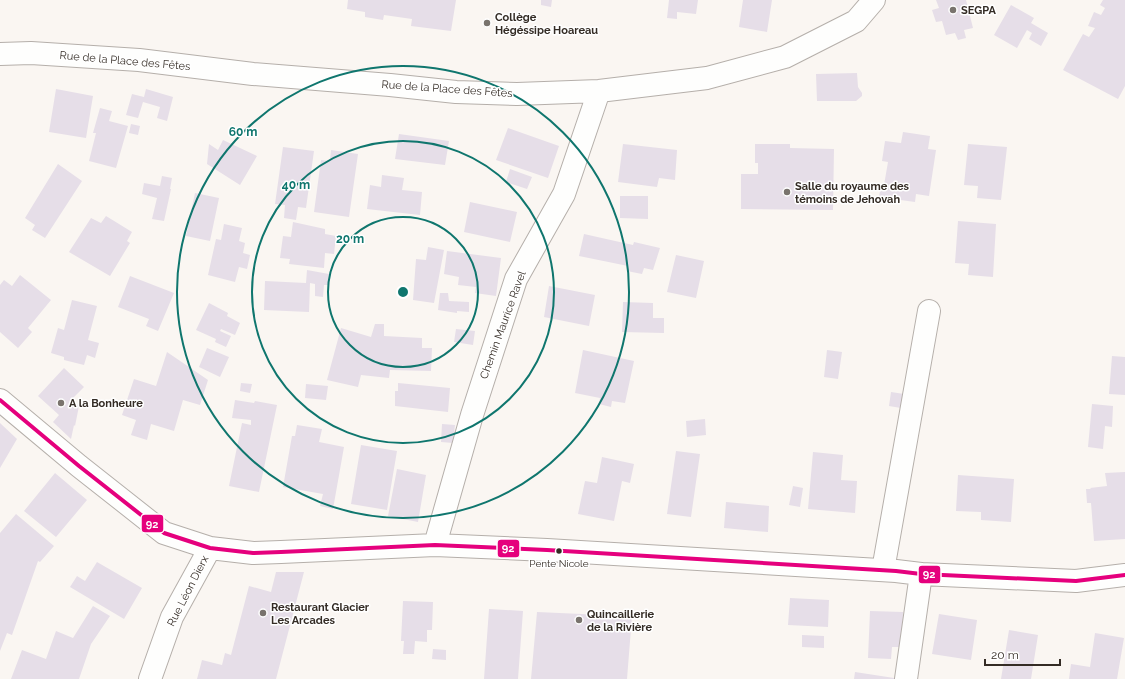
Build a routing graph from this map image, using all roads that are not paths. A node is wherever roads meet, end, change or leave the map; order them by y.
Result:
1 (874, 0) edge
2 (0, 54) edge
3 (600, 91) junction
4 (929, 311) dead end
5 (0, 400) edge
6 (435, 545) junction
7 (210, 548) junction
8 (883, 570) junction
9 (921, 574) junction
10 (1125, 575) edge
11 (150, 679) edge
12 (906, 679) edge

1 - 3 street, Rue de la Place des Fêtes
2 - 3 street, Rue de la Place des Fêtes
3 - 6 street, Chemin Maurice Ravel
4 - 8 street
5 - 7 street
6 - 7 street
6 - 8 street
7 - 11 street, Rue Léon Dierx
8 - 9 street
9 - 10 street
9 - 12 street

